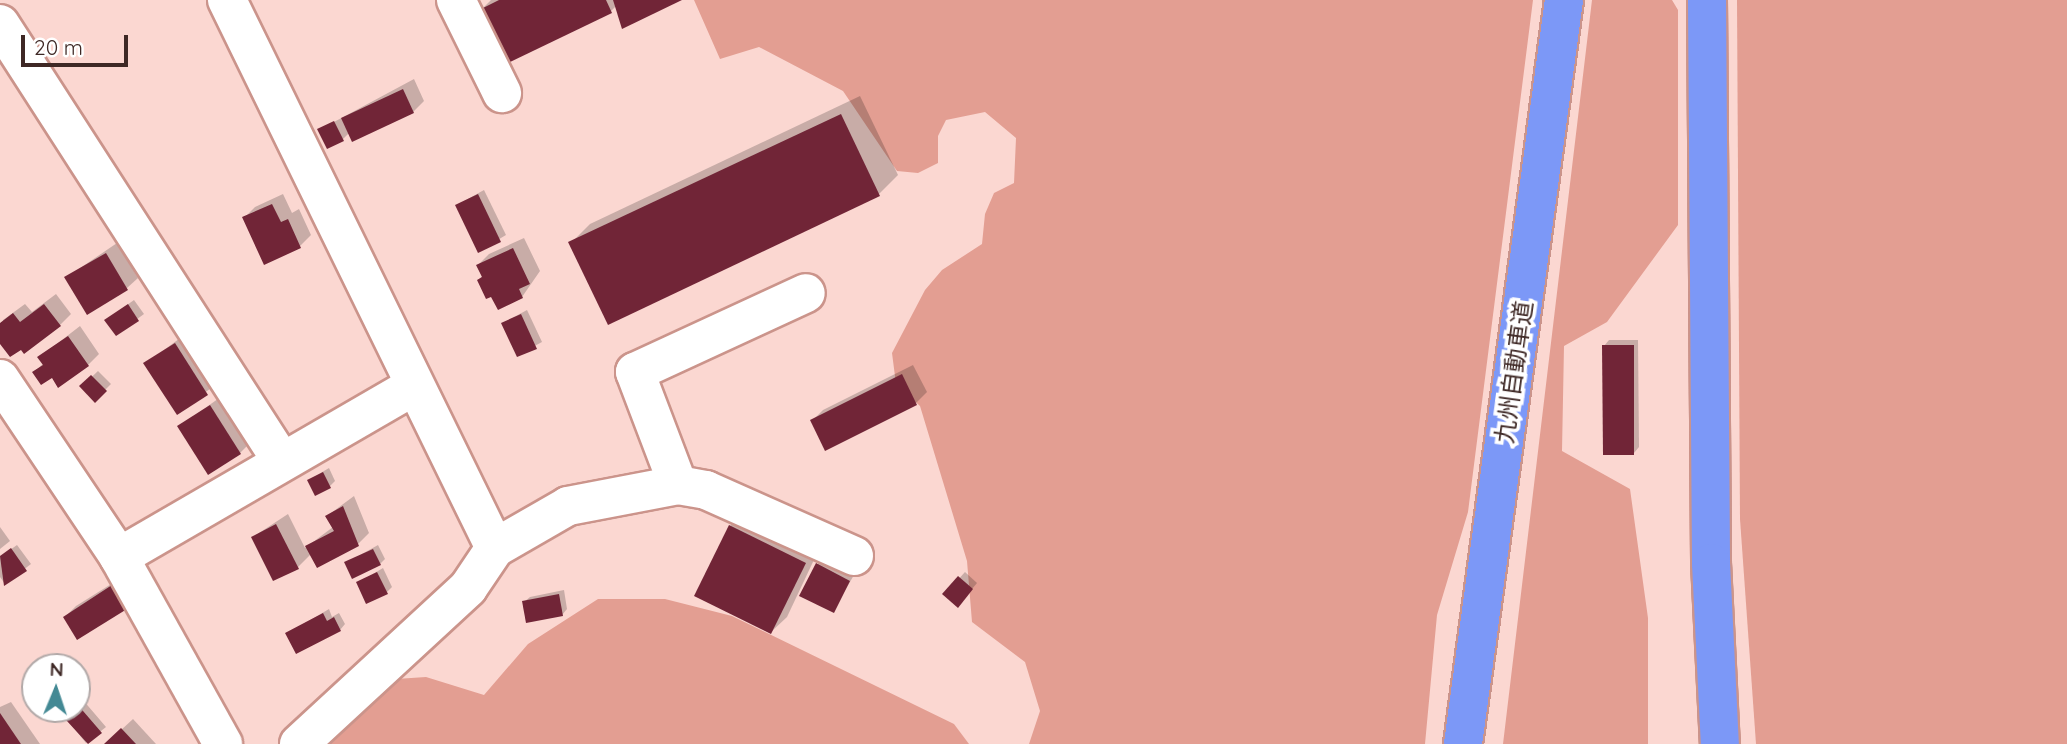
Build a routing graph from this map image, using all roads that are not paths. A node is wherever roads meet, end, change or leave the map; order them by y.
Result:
1 (227, 0) edge
2 (456, 0) edge
3 (1564, 0) edge
4 (1707, 0) edge
5 (0, 24) edge
6 (502, 93) dead end
7 (806, 293) dead end
8 (0, 379) edge
9 (414, 386) junction
10 (281, 460) junction
11 (678, 485) junction
12 (495, 548) junction
13 (854, 556) dead end
14 (118, 557) junction
15 (223, 744) edge
16 (299, 744) edge
17 (1463, 744) edge
18 (1720, 744) edge

1 - 9 street
2 - 6 street
3 - 17 highway, 九州自動車道
4 - 18 highway
5 - 10 street
7 - 11 street
8 - 14 street
9 - 10 street
9 - 12 street
10 - 14 street
11 - 12 street
11 - 13 street
12 - 16 street
14 - 15 street

